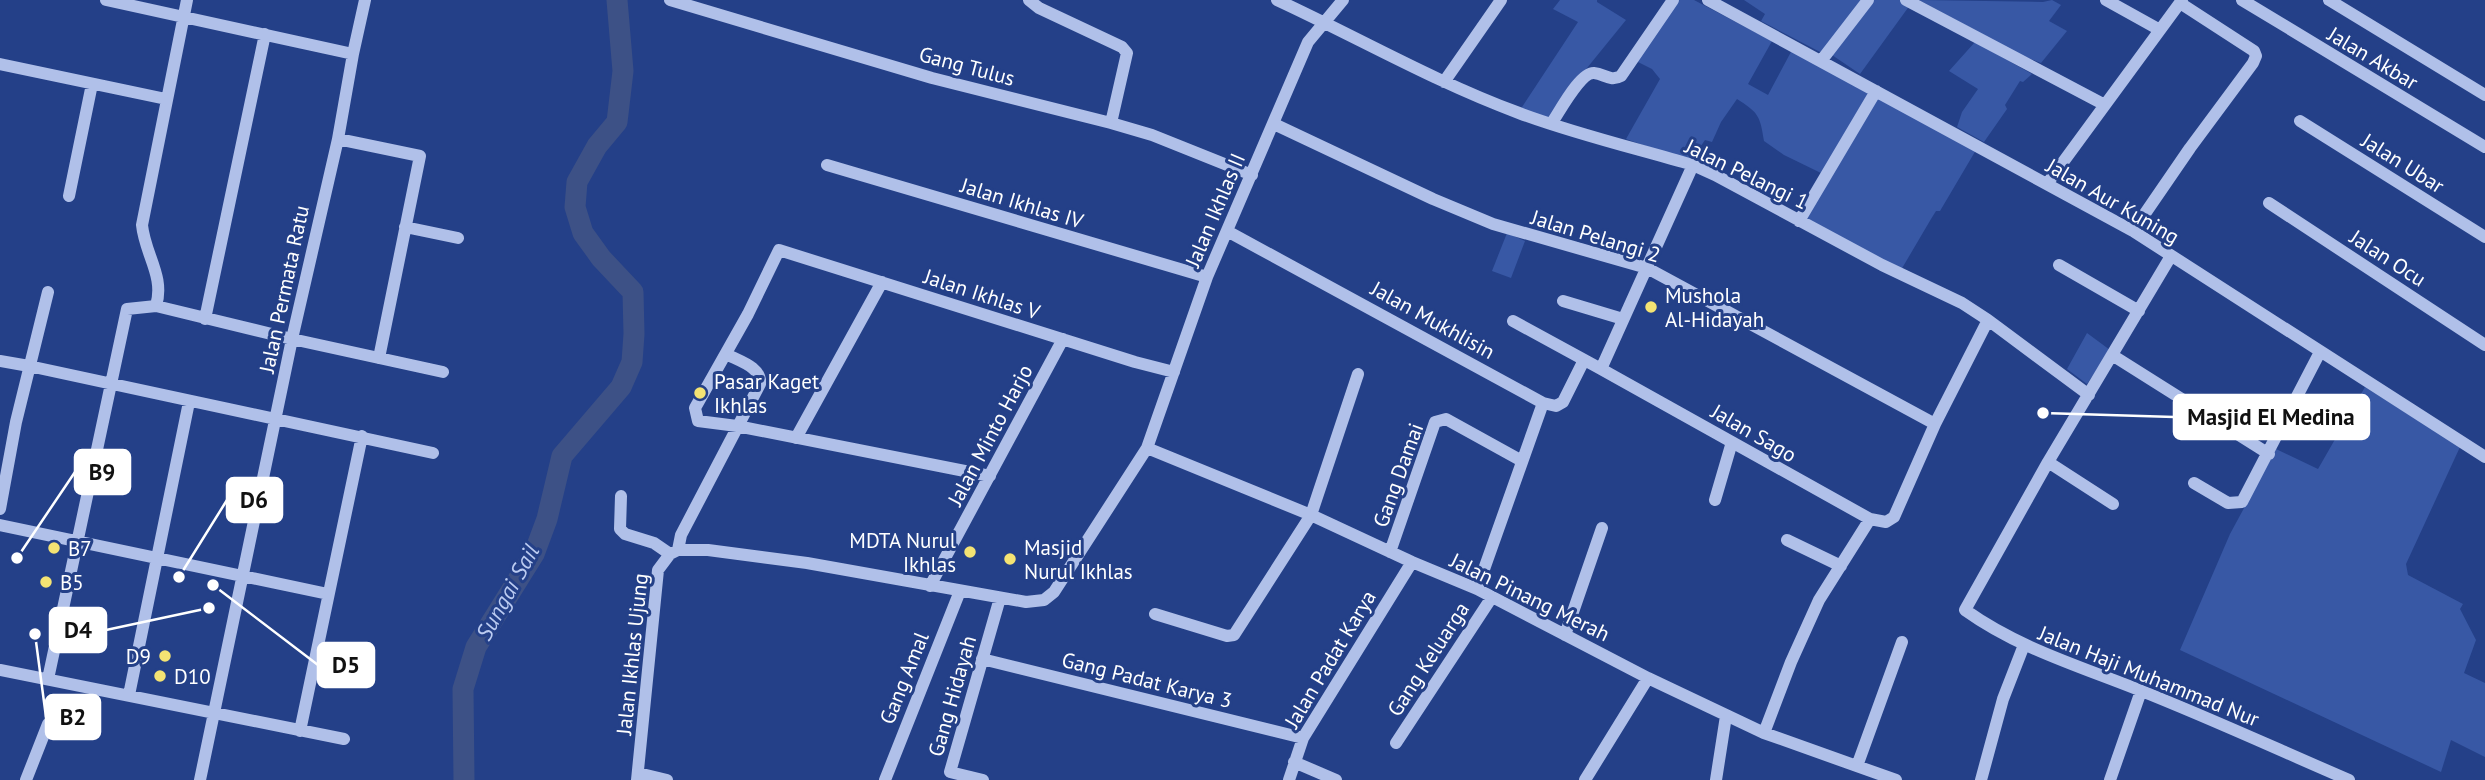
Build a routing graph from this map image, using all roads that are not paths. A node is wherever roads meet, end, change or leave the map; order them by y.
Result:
1 (106, 0) edge
2 (187, 0) edge
3 (365, 0) edge
4 (670, 0) edge
5 (1029, 0) edge
6 (1277, 0) edge
7 (1343, 0) edge
8 (1501, 0) edge
9 (1673, 0) edge
10 (1708, 0) edge
11 (1868, 0) edge
12 (1906, 0) edge
13 (2106, 0) edge
14 (2242, 0) edge
15 (2329, 0) edge
16 (2181, 2) edge
17 (184, 17) junction
18 (1325, 22) junction
19 (2160, 30) junction
20 (265, 34) junction
21 (352, 54) junction
22 (1821, 61) junction
23 (0, 64) edge
24 (1444, 82) junction
25 (92, 84) junction
26 (1876, 91) junction
27 (2485, 94) edge
28 (166, 99) junction
29 (2105, 105) junction
30 (2300, 121) dead end
31 (1111, 123) junction
32 (1274, 124) junction
33 (1551, 124) junction
34 (338, 139) junction
35 (2485, 147) edge
36 (827, 165) dead end
37 (1693, 165) junction
38 (1252, 175) junction
39 (2047, 184) junction
40 (69, 196) dead end
41 (2269, 203) dead end
42 (1799, 221) junction
43 (405, 227) junction
44 (1227, 231) junction
45 (2133, 231) junction
46 (458, 237) dead end
47 (2485, 237) edge
48 (2171, 256) junction
49 (2059, 265) dead end
50 (1647, 268) junction
51 (1207, 277) junction
52 (882, 282) junction
53 (48, 292) dead end
54 (1563, 301) dead end
55 (156, 306) junction
56 (2139, 311) junction
57 (205, 319) junction
58 (1623, 319) junction
59 (1988, 320) junction
60 (1513, 321) dead end
61 (292, 339) junction
62 (1063, 339) junction
63 (2485, 345) edge
64 (2320, 352) junction
65 (726, 354) junction
66 (2112, 355) junction
67 (379, 358) junction
68 (1584, 360) junction
69 (0, 361) edge
70 (29, 366) junction
71 (1601, 369) junction
72 (443, 372) dead end
73 (1174, 372) junction
74 (1358, 374) dead end
75 (111, 385) junction
76 (2089, 395) junction
77 (189, 402) junction
78 (1543, 403) junction
79 (276, 418) junction
80 (1935, 424) junction
81 (737, 426) junction
82 (362, 436) junction
83 (796, 438) junction
84 (1732, 442) junction
85 (1147, 448) junction
86 (433, 453) dead end
87 (2269, 454) junction
88 (2485, 457) edge
89 (1522, 461) junction
90 (2048, 462) junction
91 (990, 476) junction
92 (2194, 483) dead end
93 (621, 496) dead end
94 (1715, 500) dead end
95 (2113, 504) dead end
96 (0, 509) edge
97 (1311, 515) junction
98 (1870, 519) junction
99 (0, 525) edge
100 (1602, 528) dead end
101 (1787, 540) dead end
102 (78, 541) junction
103 (674, 552) junction
104 (1390, 552) junction
105 (158, 557) junction
106 (1412, 562) junction
107 (1842, 566) junction
108 (243, 575) junction
109 (930, 586) junction
110 (1477, 589) junction
111 (960, 591) junction
112 (328, 594) junction
113 (1492, 597) junction
114 (1000, 598) junction
115 (1155, 614) dead end
116 (1565, 635) junction
117 (1902, 642) dead end
118 (2024, 645) junction
119 (982, 659) junction
120 (0, 670) edge
121 (1648, 678) junction
122 (48, 679) junction
123 (2141, 691) junction
124 (129, 695) junction
125 (214, 713) junction
126 (1726, 716) junction
127 (48, 724) dead end
128 (300, 730) junction
129 (1764, 733) junction
130 (1303, 738) junction
131 (344, 739) dead end
132 (1396, 743) dead end
133 (1294, 762) junction
134 (1859, 771) edge
135 (638, 777) edge
136 (26, 780) edge
137 (201, 780) edge
138 (667, 780) edge
139 (885, 780) edge
140 (983, 780) edge
141 (1289, 780) edge
142 (1336, 780) edge
143 (1585, 780) edge
144 (1716, 780) edge
145 (1896, 780) edge
146 (1982, 780) edge
147 (2110, 780) edge
148 (2349, 780) edge

1 - 17 street
2 - 17 street
3 - 21 street, Jalan Permata Ratu
4 - 31 street, Gang Tulus
5 - 31 street
6 - 18 street, Jalan Pelangi 1
7 - 18 street, Jalan Ikhlas II
8 - 24 street
9 - 33 street
10 - 22 street, Jalan Aur Kuning
11 - 22 street
12 - 29 street
13 - 19 street
14 - 35 street, Jalan Akbar
15 - 27 street
16 - 19 street
16 - 45 street
17 - 20 street
17 - 28 street
18 - 24 street, Jalan Pelangi 1
18 - 32 street, Jalan Ikhlas II
19 - 29 street
20 - 21 street
20 - 57 street
21 - 34 street, Jalan Permata Ratu
22 - 26 street, Jalan Aur Kuning
23 - 25 street
24 - 33 street, Jalan Pelangi 1
25 - 28 street
25 - 40 street
26 - 39 street, Jalan Aur Kuning
26 - 42 street
28 - 55 street
29 - 39 street
30 - 47 street, Jalan Ubar
31 - 38 street, Gang Tulus
32 - 38 street, Jalan Ikhlas II
32 - 50 street, Jalan Pelangi 2
33 - 37 street, Jalan Pelangi 1
34 - 43 street
34 - 61 street, Jalan Permata Ratu
36 - 51 street, Jalan Ikhlas IV
37 - 42 street, Jalan Pelangi 1
37 - 50 street
38 - 44 street, Jalan Ikhlas II
39 - 45 street, Jalan Aur Kuning
41 - 63 street, Jalan Ocu
42 - 59 street, Jalan Pelangi 1
43 - 46 street
43 - 67 street
44 - 51 street, Jalan Ikhlas II
44 - 78 street, Jalan Mukhlisin
45 - 48 street, Jalan Aur Kuning
48 - 56 street
48 - 64 street, Jalan Aur Kuning
49 - 56 street
50 - 58 street
50 - 80 street, Jalan Pelangi 2
51 - 73 street, Jalan Ikhlas II
52 - 62 street, Jalan Ikhlas V
52 - 65 street, Jalan Ikhlas V
52 - 83 street
53 - 70 street
54 - 58 street
55 - 57 street
55 - 75 street
56 - 66 street
57 - 61 street
58 - 71 street
59 - 76 street, Jalan Pelangi 1
59 - 80 street
60 - 68 street
61 - 67 street
61 - 79 street, Jalan Permata Ratu
62 - 73 street, Jalan Ikhlas V
62 - 91 street, Jalan Minto Harjo
64 - 87 street
64 - 88 street, Jalan Aur Kuning
65 - 81 street, Jalan Ikhlas Ujung
65 - 81 street
66 - 76 street
66 - 87 street
67 - 72 street
68 - 71 street
68 - 78 street
69 - 70 street
70 - 75 street
70 - 96 street
71 - 84 street, Jalan Sago
73 - 85 street, Jalan Ikhlas II
74 - 97 street
75 - 77 street
75 - 102 street
76 - 90 street
77 - 79 street
77 - 105 street
78 - 89 street
79 - 82 street
79 - 108 street, Jalan Permata Ratu
80 - 98 street
81 - 83 street
81 - 103 street, Jalan Ikhlas Ujung
82 - 86 street
82 - 112 street
83 - 91 street
84 - 94 street
84 - 98 street, Jalan Sago
85 - 97 street, Jalan Pinang Merah
85 - 114 street
87 - 92 street
89 - 104 street, Gang Damai
89 - 110 street
90 - 95 street
90 - 118 street
91 - 109 street, Jalan Minto Harjo
93 - 103 street
97 - 104 street, Jalan Pinang Merah
97 - 115 street
98 - 107 street
99 - 102 street
100 - 116 street
101 - 107 street
102 - 105 street
102 - 122 street
103 - 109 street
103 - 135 street, Jalan Ikhlas Ujung
104 - 106 street, Jalan Pinang Merah
105 - 108 street
105 - 124 street
106 - 110 street, Jalan Pinang Merah
106 - 130 street, Jalan Padat Karya
107 - 129 street
108 - 112 street
108 - 125 street, Jalan Permata Ratu
109 - 111 street
110 - 113 street, Jalan Pinang Merah
111 - 114 street
111 - 139 street, Gang Amal
112 - 128 street
113 - 116 street, Jalan Pinang Merah
113 - 132 street, Gang Keluarga
114 - 119 street, Gang Hidayah
116 - 121 street, Jalan Pinang Merah
117 - 134 street
118 - 123 street, Jalan Haji Muhammad Nur
118 - 146 street, Jalan Haji Muhammad Nur
119 - 130 street, Gang Padat Karya 3
119 - 140 street, Gang Hidayah
120 - 122 street
121 - 126 street, Jalan Pinang Merah
121 - 143 street
122 - 124 street
123 - 147 street
123 - 148 street, Jalan Haji Muhammad Nur
124 - 125 street
125 - 128 street
125 - 137 street, Jalan Permata Ratu
126 - 129 street, Jalan Pinang Merah
126 - 144 street
127 - 136 street
128 - 131 street
129 - 134 street, Jalan Pinang Merah
130 - 133 street, Jalan Padat Karya
133 - 141 street, Jalan Padat Karya
133 - 142 street
134 - 145 street, Jalan Pinang Merah
135 - 138 street

